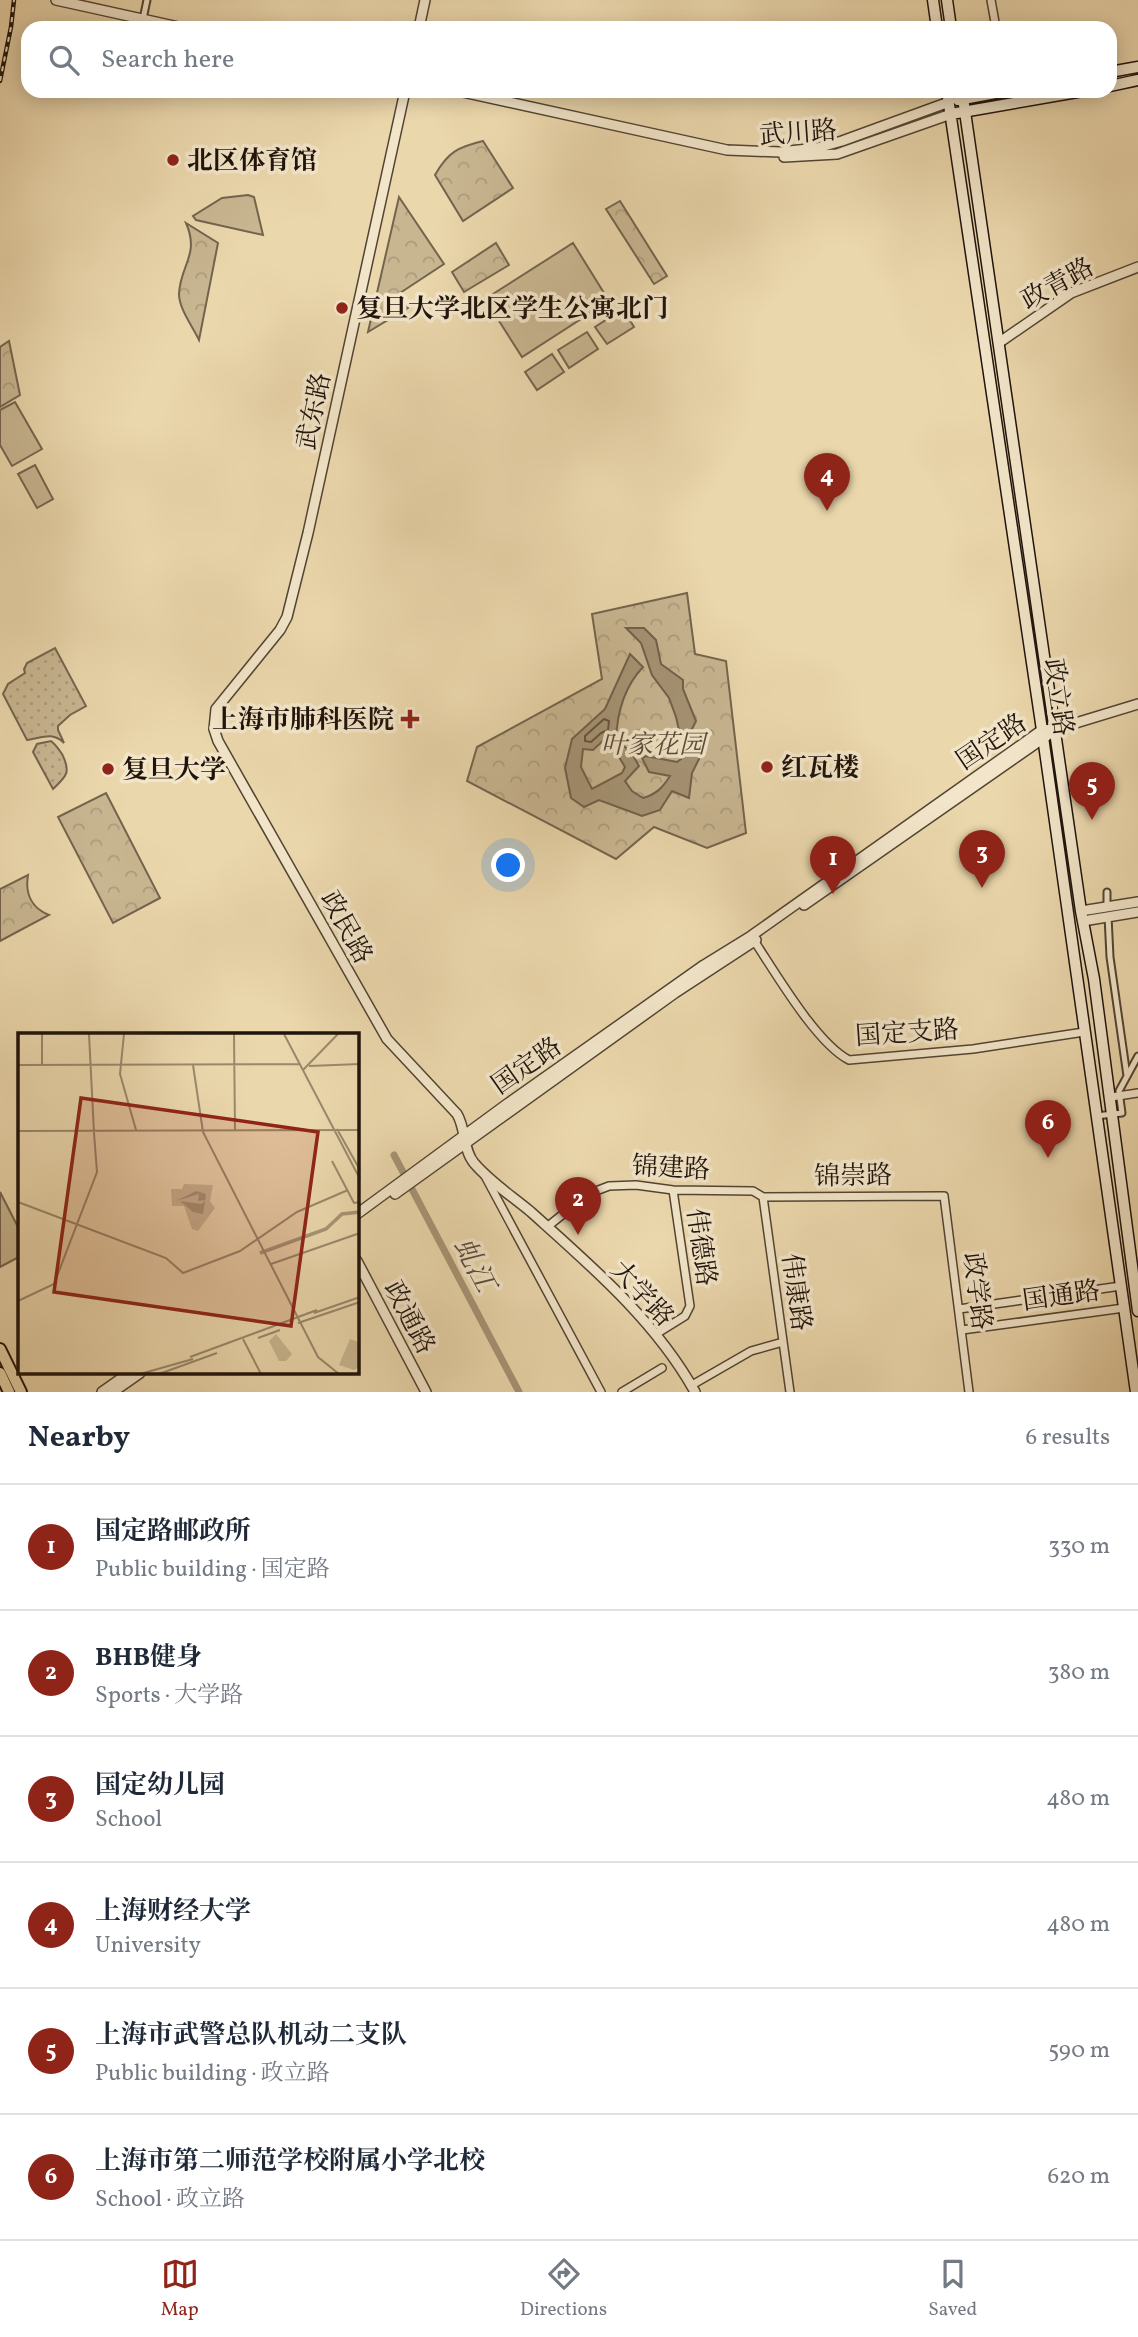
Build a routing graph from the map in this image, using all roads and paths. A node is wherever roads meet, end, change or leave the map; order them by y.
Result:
1 (55, 0) edge
2 (147, 0) edge
3 (425, 0) edge
4 (933, 0) edge
5 (947, 0) edge
6 (991, 0) edge
7 (144, 19) junction
8 (153, 21) edge
9 (420, 21) edge
10 (936, 21) edge
11 (950, 21) edge
12 (995, 21) edge
13 (1138, 67) edge
14 (1117, 71) edge
15 (1138, 80) edge
16 (1117, 84) edge
17 (403, 98) edge
18 (490, 98) edge
19 (943, 98) edge
20 (948, 98) edge
21 (963, 98) edge
22 (1042, 98) edge
23 (965, 111) junction
24 (951, 114) junction
25 (727, 150) junction
26 (1138, 267) edge
27 (1000, 342) junction
28 (1138, 704) edge
29 (214, 718) joint
30 (1056, 729) junction
31 (1043, 735) junction
32 (1107, 892) dead end
33 (1138, 902) edge
34 (1108, 912) junction
35 (1138, 912) edge
36 (1082, 916) junction
37 (752, 938) junction
38 (1084, 1032) junction
39 (1138, 1056) edge
40 (1127, 1076) junction
41 (1138, 1093) edge
42 (1115, 1097) junction
43 (1113, 1114) junction
44 (1096, 1116) junction
45 (466, 1138) junction
46 (483, 1172) junction
47 (401, 1185) junction
48 (673, 1190) junction
49 (944, 1196) joint
50 (763, 1197) junction
51 (359, 1213) edge
52 (359, 1219) edge
53 (547, 1227) junction
54 (359, 1265) edge
55 (1136, 1283) edge
56 (1121, 1286) junction
57 (1138, 1305) edge
58 (959, 1308) junction
59 (1124, 1308) junction
60 (1138, 1311) edge
61 (961, 1330) junction
62 (656, 1334) junction
63 (783, 1342) junction
64 (0, 1349) edge
65 (662, 1368) dead end
66 (0, 1373) edge
67 (128, 1374) edge
68 (140, 1374) edge
69 (694, 1389) edge
70 (9, 1392) edge
71 (21, 1392) edge
72 (102, 1392) edge
73 (113, 1392) edge
74 (426, 1392) edge
75 (601, 1392) edge
76 (622, 1392) edge
77 (790, 1392) edge
78 (969, 1392) edge
79 (1136, 1392) edge

1 - 7 street
2 - 7 street
3 - 9 street
4 - 10 main road
5 - 11 main road
6 - 12 street
7 - 8 street
13 - 14 main road
15 - 16 main road
17 - 29 street, 武东路
18 - 25 street
19 - 25 street
20 - 24 main road, 政立路
21 - 23 main road, 政立路
22 - 23 main road
23 - 24 main road
23 - 27 main road, 政立路
24 - 25 street, 武川路
24 - 31 main road, 政立路
26 - 27 street, 政青路
27 - 30 main road, 政立路
28 - 30 street
29 - 45 street, 政民路
30 - 31 street, 国定路
30 - 36 main road, 政立路
31 - 37 street, 国定路
31 - 38 main road, 政立路
32 - 34 street
33 - 34 street
34 - 35 street
34 - 36 street
34 - 40 street
36 - 42 main road, 政立路
37 - 38 street, 国定支路
37 - 45 street, 国定路
38 - 44 main road, 政立路
39 - 40 street
40 - 42 street
41 - 42 street
42 - 43 main road, 政立路
43 - 44 street
43 - 55 main road, 政立路
44 - 56 main road, 政立路
45 - 46 street, 大学路
45 - 47 street, 国定路
46 - 53 street, 大学路
46 - 75 street
47 - 51 street, 国定路
47 - 52 street, 国定路
48 - 50 street, 锦建路
48 - 53 street, 锦建路
48 - 62 street, 伟德路
49 - 50 street, 锦崇路
49 - 58 street, 政学路
50 - 63 street, 伟康路
53 - 62 street, 大学路
54 - 74 street, 政通路
55 - 57 main road, 政立路
56 - 58 street
56 - 59 main road, 政立路
57 - 60 main road, 政立路
58 - 61 street, 政学路
59 - 61 street, 国通路
59 - 79 main road, 政立路
61 - 78 street, 政学路
62 - 69 street, 大学路
63 - 69 street
63 - 77 street, 伟康路
64 - 71 main road
65 - 76 street
66 - 70 main road
67 - 72 street
68 - 73 street

